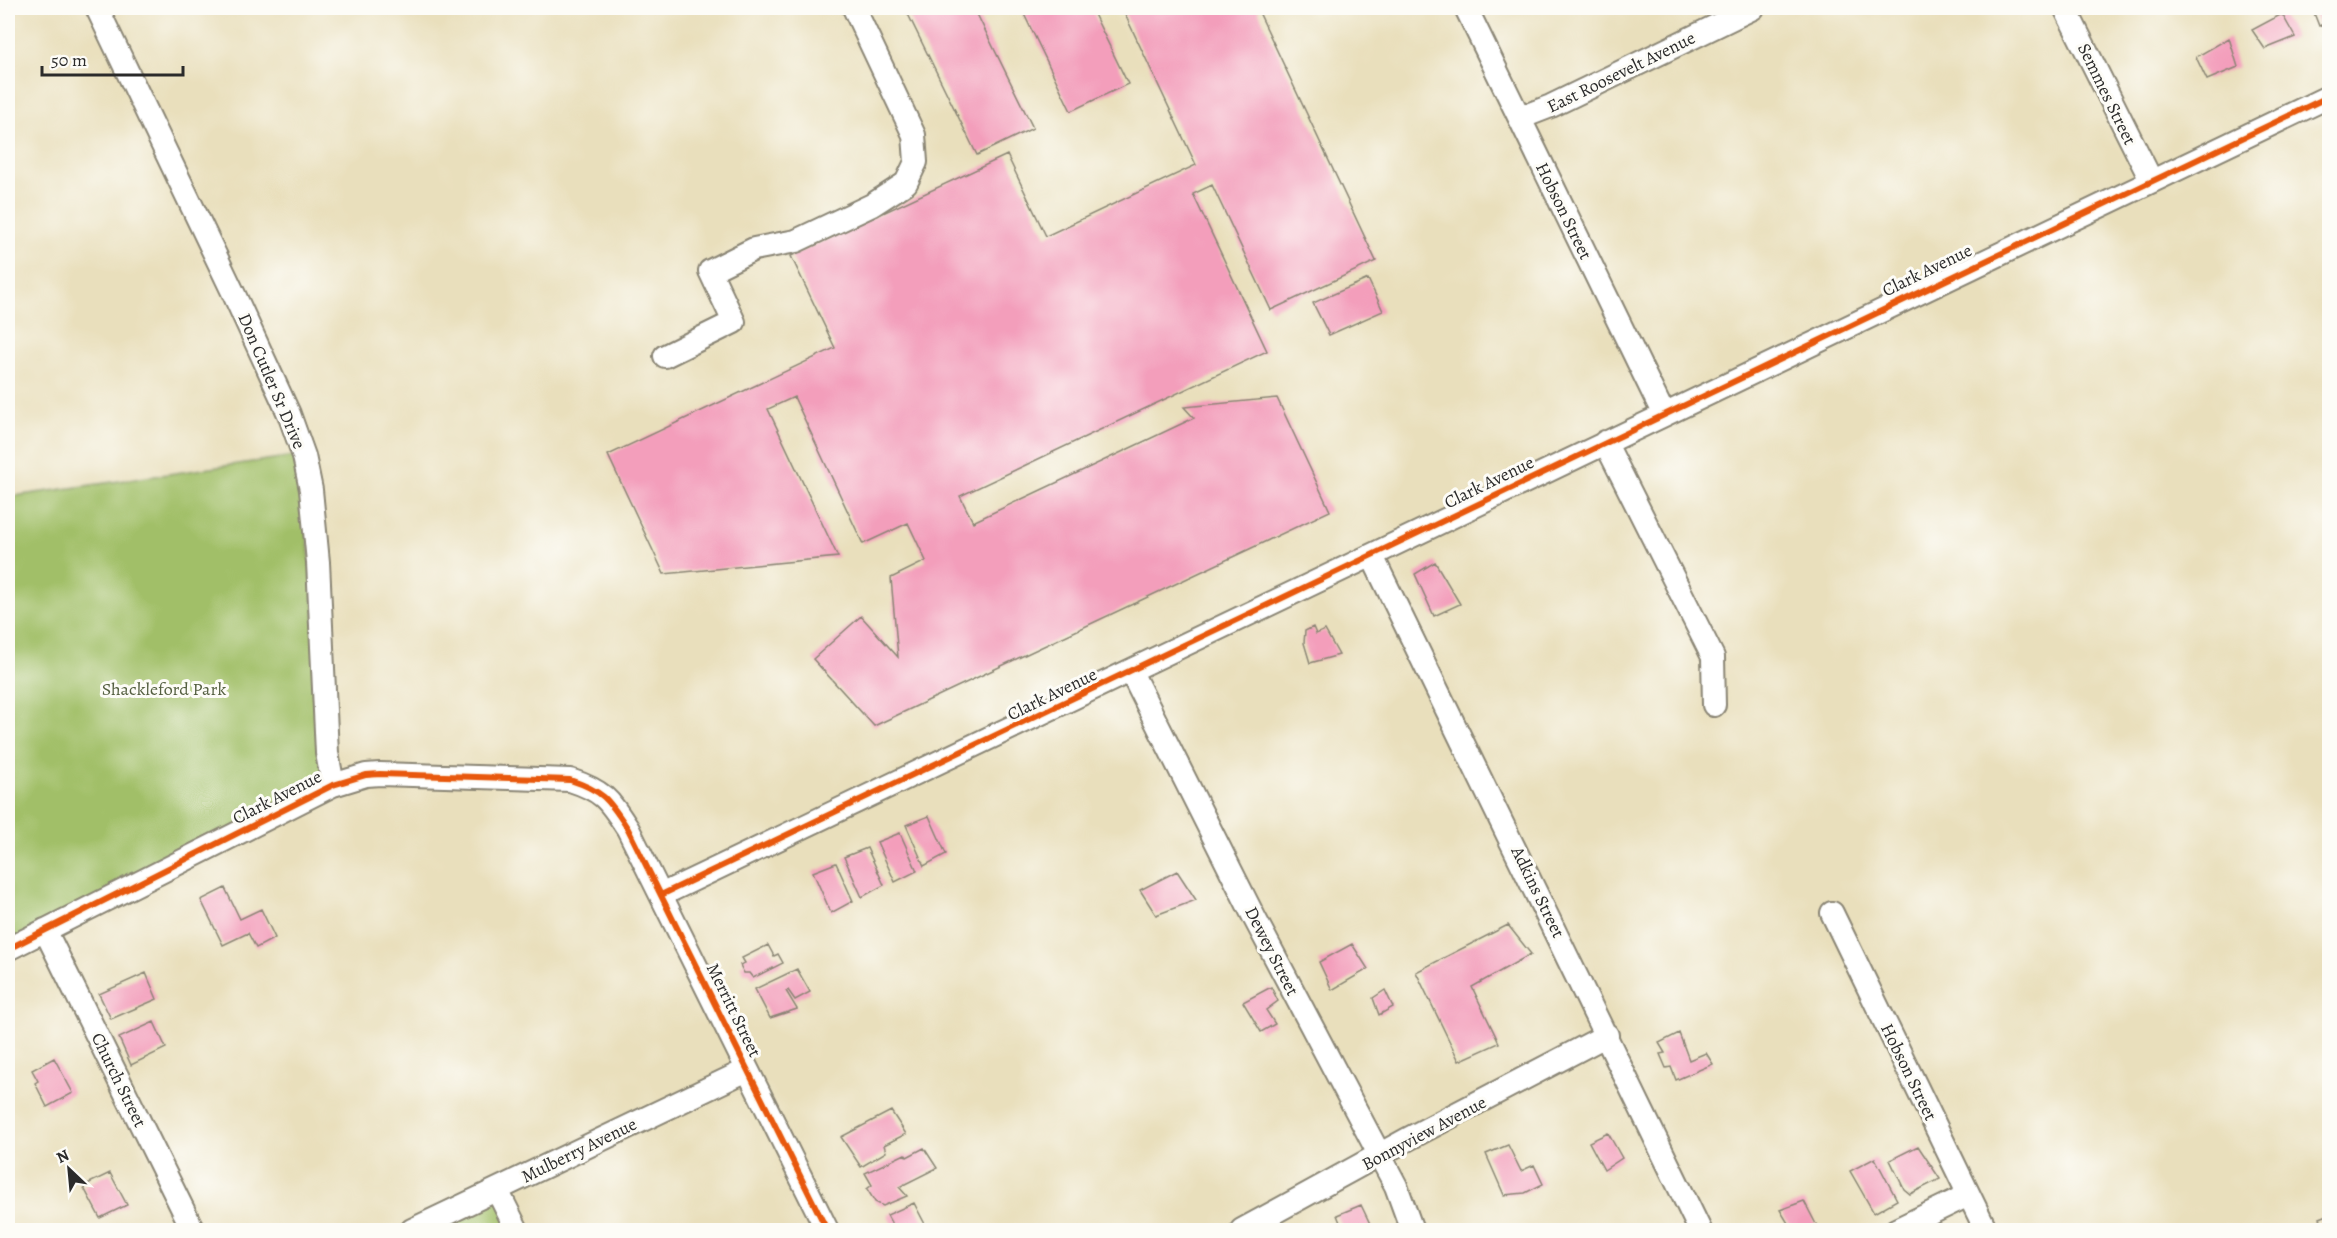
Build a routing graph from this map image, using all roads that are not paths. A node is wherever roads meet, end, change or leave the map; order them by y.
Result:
1 (97, 8) edge
2 (854, 8) edge
3 (1466, 8) edge
4 (1754, 8) edge
5 (2065, 8) edge
6 (2330, 96) edge
7 (1520, 118) junction
8 (2151, 180) junction
9 (665, 356) dead end
10 (1664, 415) junction
11 (1605, 442) junction
12 (1372, 556) junction
13 (1131, 672) junction
14 (1714, 705) dead end
15 (333, 785) junction
16 (612, 806) joint
17 (661, 895) junction
18 (1832, 913) dead end
19 (45, 930) junction
20 (8, 949) edge
21 (1606, 1035) junction
22 (747, 1070) junction
23 (1380, 1155) junction
24 (497, 1190) junction
25 (1968, 1195) junction
26 (193, 1230) edge
27 (412, 1230) edge
28 (517, 1230) edge
29 (827, 1230) edge
30 (1242, 1230) edge
31 (1412, 1230) edge
32 (1700, 1230) edge
33 (1896, 1230) edge
34 (1986, 1230) edge

1 - 15 street, Don Cutler Sr Drive
2 - 9 street
3 - 7 street, Hobson Street
4 - 7 street, East Roosevelt Avenue
5 - 8 street, Semmes Street
6 - 8 street, Clark Avenue
7 - 10 street, Hobson Street
8 - 10 street, Clark Avenue
10 - 11 street, Clark Avenue
11 - 12 street, Clark Avenue
11 - 14 street
12 - 13 street, Clark Avenue
12 - 21 street, Adkins Street
13 - 17 street, Clark Avenue
13 - 23 street, Dewey Street
15 - 16 street, Clark Avenue
15 - 19 street, Clark Avenue
16 - 17 street, Merritt Street
17 - 22 street, Merritt Street
18 - 25 street, Hobson Street
19 - 20 street, Clark Avenue
19 - 26 street, Church Street
21 - 23 street, Bonnyview Avenue
21 - 32 street, Adkins Street
22 - 24 street, Mulberry Avenue
22 - 29 street, Merritt Street
23 - 30 street, Bonnyview Avenue
23 - 31 street, Dewey Street
24 - 27 street, Mulberry Avenue
24 - 28 street
25 - 33 street
25 - 34 street, Hobson Street

